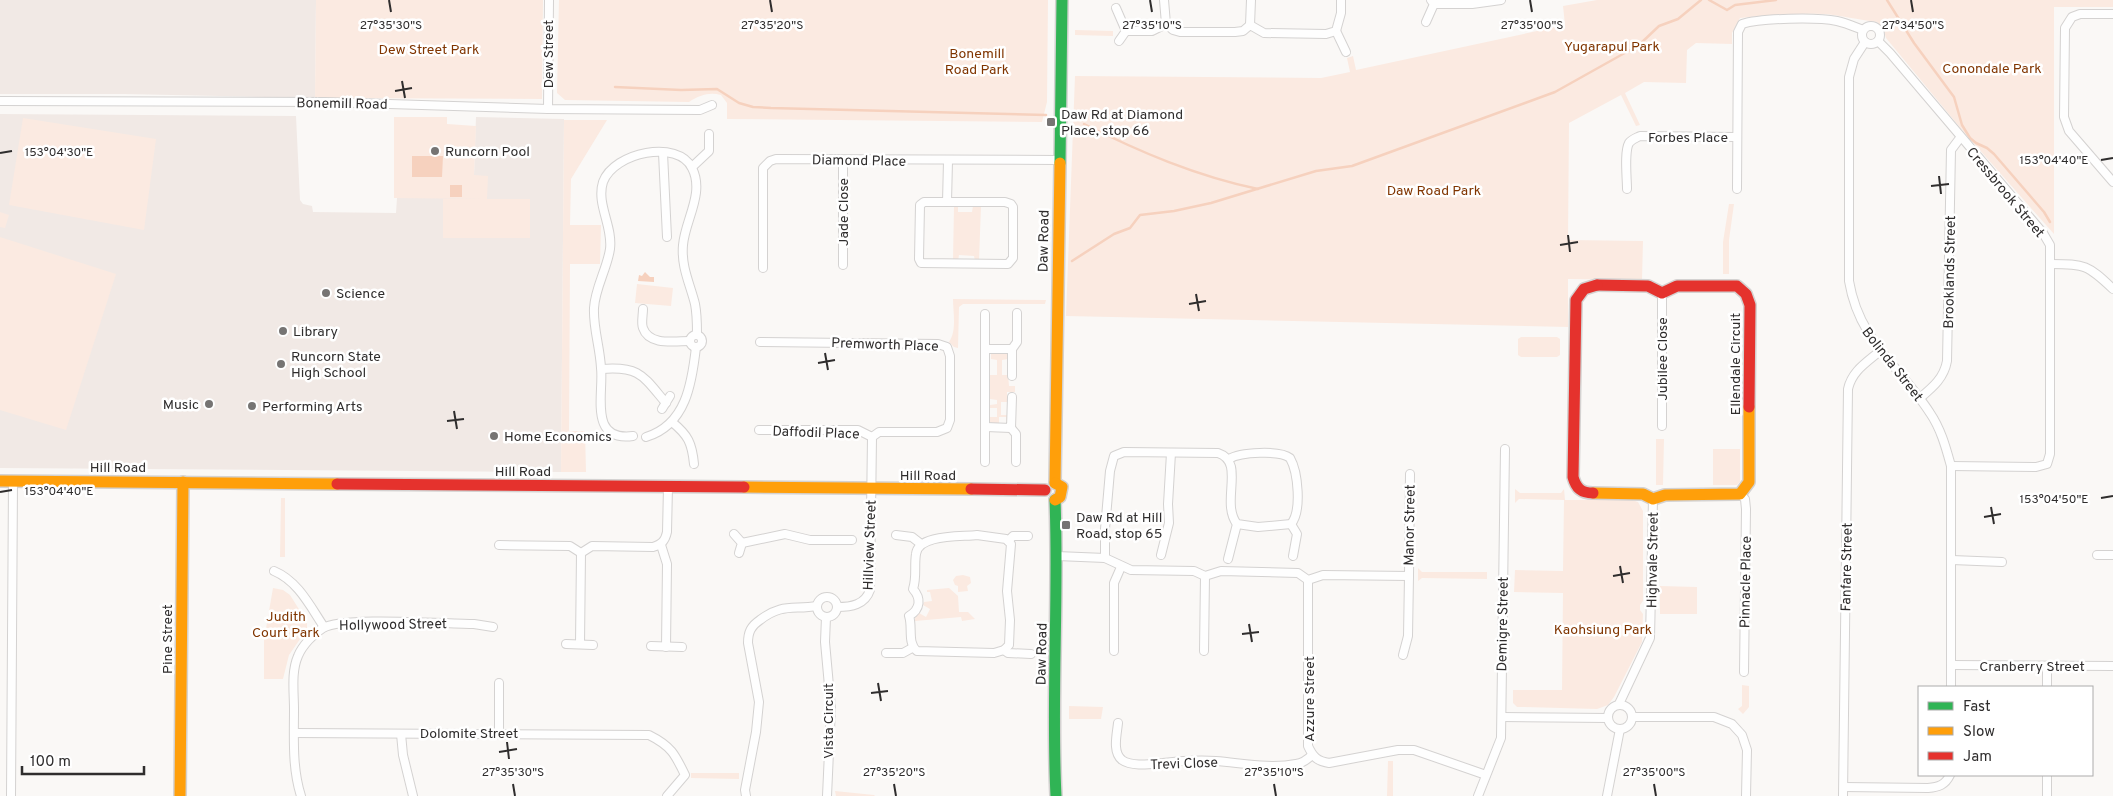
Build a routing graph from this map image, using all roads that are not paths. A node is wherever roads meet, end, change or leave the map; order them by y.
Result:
1 (549, 0) edge
2 (1062, 0) edge
3 (1164, 0) edge
4 (1251, 0) edge
5 (1341, 0) edge
6 (1501, 0) edge
7 (1433, 2) edge
8 (1116, 8) dead end
9 (2113, 14) edge
10 (1426, 22) dead end
11 (1166, 24) junction
12 (1250, 25) junction
13 (1864, 30) junction
14 (1126, 31) junction
15 (1336, 31) junction
16 (1119, 41) dead end
17 (1878, 41) junction
18 (1865, 42) junction
19 (1346, 52) dead end
20 (0, 102) edge
21 (712, 105) dead end
22 (548, 109) junction
23 (709, 134) dead end
24 (1736, 137) junction
25 (1960, 138) junction
26 (663, 153) junction
27 (843, 160) junction
28 (1059, 160) junction
29 (948, 161) junction
30 (692, 167) junction
31 (2113, 182) edge
32 (1627, 189) dead end
33 (1737, 189) dead end
34 (947, 202) junction
35 (667, 237) dead end
36 (2051, 264) junction
37 (843, 265) dead end
38 (763, 268) dead end
39 (2113, 288) edge
40 (1662, 293) junction
41 (643, 309) dead end
42 (1017, 313) dead end
43 (985, 314) dead end
44 (697, 334) junction
45 (690, 341) junction
46 (760, 342) dead end
47 (696, 347) junction
48 (986, 349) junction
49 (1012, 349) junction
50 (1880, 351) junction
51 (602, 369) junction
52 (1012, 376) dead end
53 (1012, 397) dead end
54 (1920, 398) junction
55 (666, 402) dead end
56 (672, 422) junction
57 (1662, 426) dead end
58 (986, 428) junction
59 (1011, 428) junction
60 (759, 430) dead end
61 (633, 436) dead end
62 (646, 437) dead end
63 (872, 437) junction
64 (1505, 448) dead end
65 (1171, 453) junction
66 (1229, 459) junction
67 (986, 462) dead end
68 (1016, 462) dead end
69 (694, 464) dead end
70 (1951, 466) junction
71 (1410, 474) dead end
72 (0, 481) edge
73 (13, 481) junction
74 (182, 482) junction
75 (1055, 482) junction
76 (668, 487) junction
77 (871, 490) junction
78 (1045, 490) junction
79 (1740, 494) junction
80 (1653, 498) junction
81 (1055, 500) junction
82 (1237, 524) junction
83 (1291, 524) junction
84 (734, 534) dead end
85 (896, 535) dead end
86 (1028, 536) dead end
87 (852, 540) dead end
88 (1008, 541) junction
89 (742, 543) junction
90 (499, 544) dead end
91 (921, 544) junction
92 (661, 545) junction
93 (581, 553) junction
94 (739, 553) dead end
95 (1161, 555) dead end
96 (2097, 555) dead end
97 (2113, 555) edge
98 (1057, 556) junction
99 (1293, 556) dead end
100 (1105, 558) junction
101 (1228, 559) dead end
102 (1952, 560) junction
103 (2002, 562) dead end
104 (1121, 567) junction
105 (274, 571) dead end
106 (1205, 576) junction
107 (1408, 576) junction
108 (1308, 580) junction
109 (817, 606) junction
110 (837, 607) junction
111 (826, 616) junction
112 (324, 627) junction
113 (493, 627) dead end
114 (566, 644) dead end
115 (580, 644) junction
116 (593, 645) dead end
117 (651, 646) dead end
118 (666, 647) junction
119 (682, 647) dead end
120 (912, 648) junction
121 (1004, 650) junction
122 (1114, 651) dead end
123 (1204, 651) dead end
124 (886, 653) dead end
125 (1031, 654) dead end
126 (1403, 655) dead end
127 (1952, 665) junction
128 (2047, 666) junction
129 (2113, 666) edge
130 (1744, 672) dead end
131 (499, 683) dead end
132 (1951, 686) edge
133 (2047, 686) edge
134 (1619, 704) junction
135 (1633, 716) junction
136 (1502, 717) junction
137 (1608, 718) junction
138 (1118, 723) dead end
139 (1620, 729) junction
140 (294, 733) junction
141 (499, 733) junction
142 (401, 734) junction
143 (1312, 756) junction
144 (1486, 776) junction
145 (1950, 776) edge
146 (2047, 776) edge
147 (1054, 778) junction
148 (1844, 787) junction
149 (11, 796) edge
150 (180, 796) edge
151 (301, 796) edge
152 (413, 796) edge
153 (667, 796) edge
154 (746, 796) edge
155 (827, 796) edge
156 (1052, 796) edge
157 (1056, 796) edge
158 (1478, 796) edge
159 (1607, 796) edge
160 (1746, 796) edge
161 (1843, 796) edge
162 (2047, 796) edge

1 - 22 street, Dew Street
2 - 28 street, Daw Road
3 - 11 street
4 - 12 street
5 - 15 street
6 - 7 street
7 - 10 street
8 - 14 street
9 - 31 street
11 - 12 street
11 - 14 street
12 - 15 street
13 - 17 street
13 - 18 street
13 - 24 street
14 - 16 street
15 - 19 street
17 - 18 street
17 - 25 street, Cressbrook Street
18 - 50 street, Bolinda Street
20 - 22 street, Bonemill Road
21 - 22 street, Bonemill Road
23 - 30 street
24 - 32 street, Forbes Place
24 - 33 street
25 - 36 street, Cressbrook Street
25 - 54 street, Brooklands Street
26 - 30 street
26 - 35 street
26 - 51 street
27 - 29 street, Diamond Place
27 - 37 street, Jade Close
27 - 38 street, Diamond Place
28 - 29 street, Diamond Place
28 - 75 street, Daw Road
29 - 34 street
30 - 44 street
34 - 34 street
36 - 39 street
36 - 70 street, Cressbrook Street
40 - 57 street, Jubilee Close
40 - 79 street, Ellendale Circuit
40 - 80 street
41 - 45 street
42 - 49 street
43 - 48 street
44 - 45 street
44 - 47 street
45 - 47 street
46 - 63 street, Premworth Place
47 - 56 street
48 - 49 street
48 - 58 street
49 - 52 street
50 - 54 street, Bolinda Street
50 - 148 street, Fanfare Street
51 - 55 street
51 - 61 street
53 - 59 street
54 - 70 street, Bolinda Street
56 - 62 street
56 - 69 street
58 - 59 street
58 - 67 street
59 - 68 street
60 - 63 street, Daffodil Place
63 - 77 street
64 - 136 street, Demigre Street
65 - 66 street
65 - 95 street
65 - 100 street
66 - 82 street
66 - 83 street
70 - 102 street, Bolinda Street
71 - 107 street, Manor Street
72 - 73 street, Hill Road
73 - 74 street, Hill Road
73 - 149 street
74 - 76 street, Hill Road
74 - 150 street, Pine Street
75 - 78 street
75 - 81 street, Daw Road
76 - 77 street, Hill Road
76 - 92 street
77 - 78 street, Hill Road
77 - 110 street, Hillview Street
78 - 81 street
79 - 80 street
79 - 130 street, Pinnacle Place
80 - 134 street, Highvale Street
81 - 98 street, Daw Road
82 - 83 street
82 - 101 street
83 - 99 street
84 - 89 street
85 - 91 street
86 - 88 street
87 - 89 street
88 - 91 street
88 - 121 street
89 - 94 street
90 - 93 street
91 - 120 street
92 - 93 street
92 - 118 street
93 - 115 street
96 - 97 street
98 - 100 street, Manor Street
98 - 147 street, Daw Road
100 - 104 street, Manor Street
102 - 103 street
102 - 127 street, Bolinda Street
104 - 106 street, Manor Street
104 - 122 street
105 - 112 street
106 - 108 street, Manor Street
106 - 123 street
107 - 108 street, Manor Street
107 - 126 street
108 - 143 street, Azzure Street
109 - 110 street
109 - 111 street
109 - 154 street
110 - 111 street
111 - 155 street, Vista Circuit
112 - 113 street, Hollywood Street
112 - 140 street, Hollywood Street
114 - 115 street
115 - 116 street
117 - 118 street
118 - 119 street
120 - 121 street
120 - 124 street
121 - 125 street
127 - 128 street, Cranberry Street
127 - 132 street, Bolinda Street
128 - 129 street, Cranberry Street
128 - 133 street
131 - 141 street
134 - 135 street
134 - 137 street
135 - 139 street
135 - 160 street
136 - 137 street
136 - 144 street, Demigre Street
137 - 139 street
138 - 143 street, Trevi Close
139 - 159 street
140 - 142 street, Dolomite Street
140 - 151 street, Hollywood Street
141 - 142 street, Dolomite Street
141 - 153 street, Dolomite Street
142 - 152 street
143 - 144 street, Azzure Street
144 - 158 street, Demigre Street
145 - 148 street
146 - 162 street
147 - 156 street, Daw Road
147 - 157 street, Daw Road
148 - 161 street, Fanfare Street

